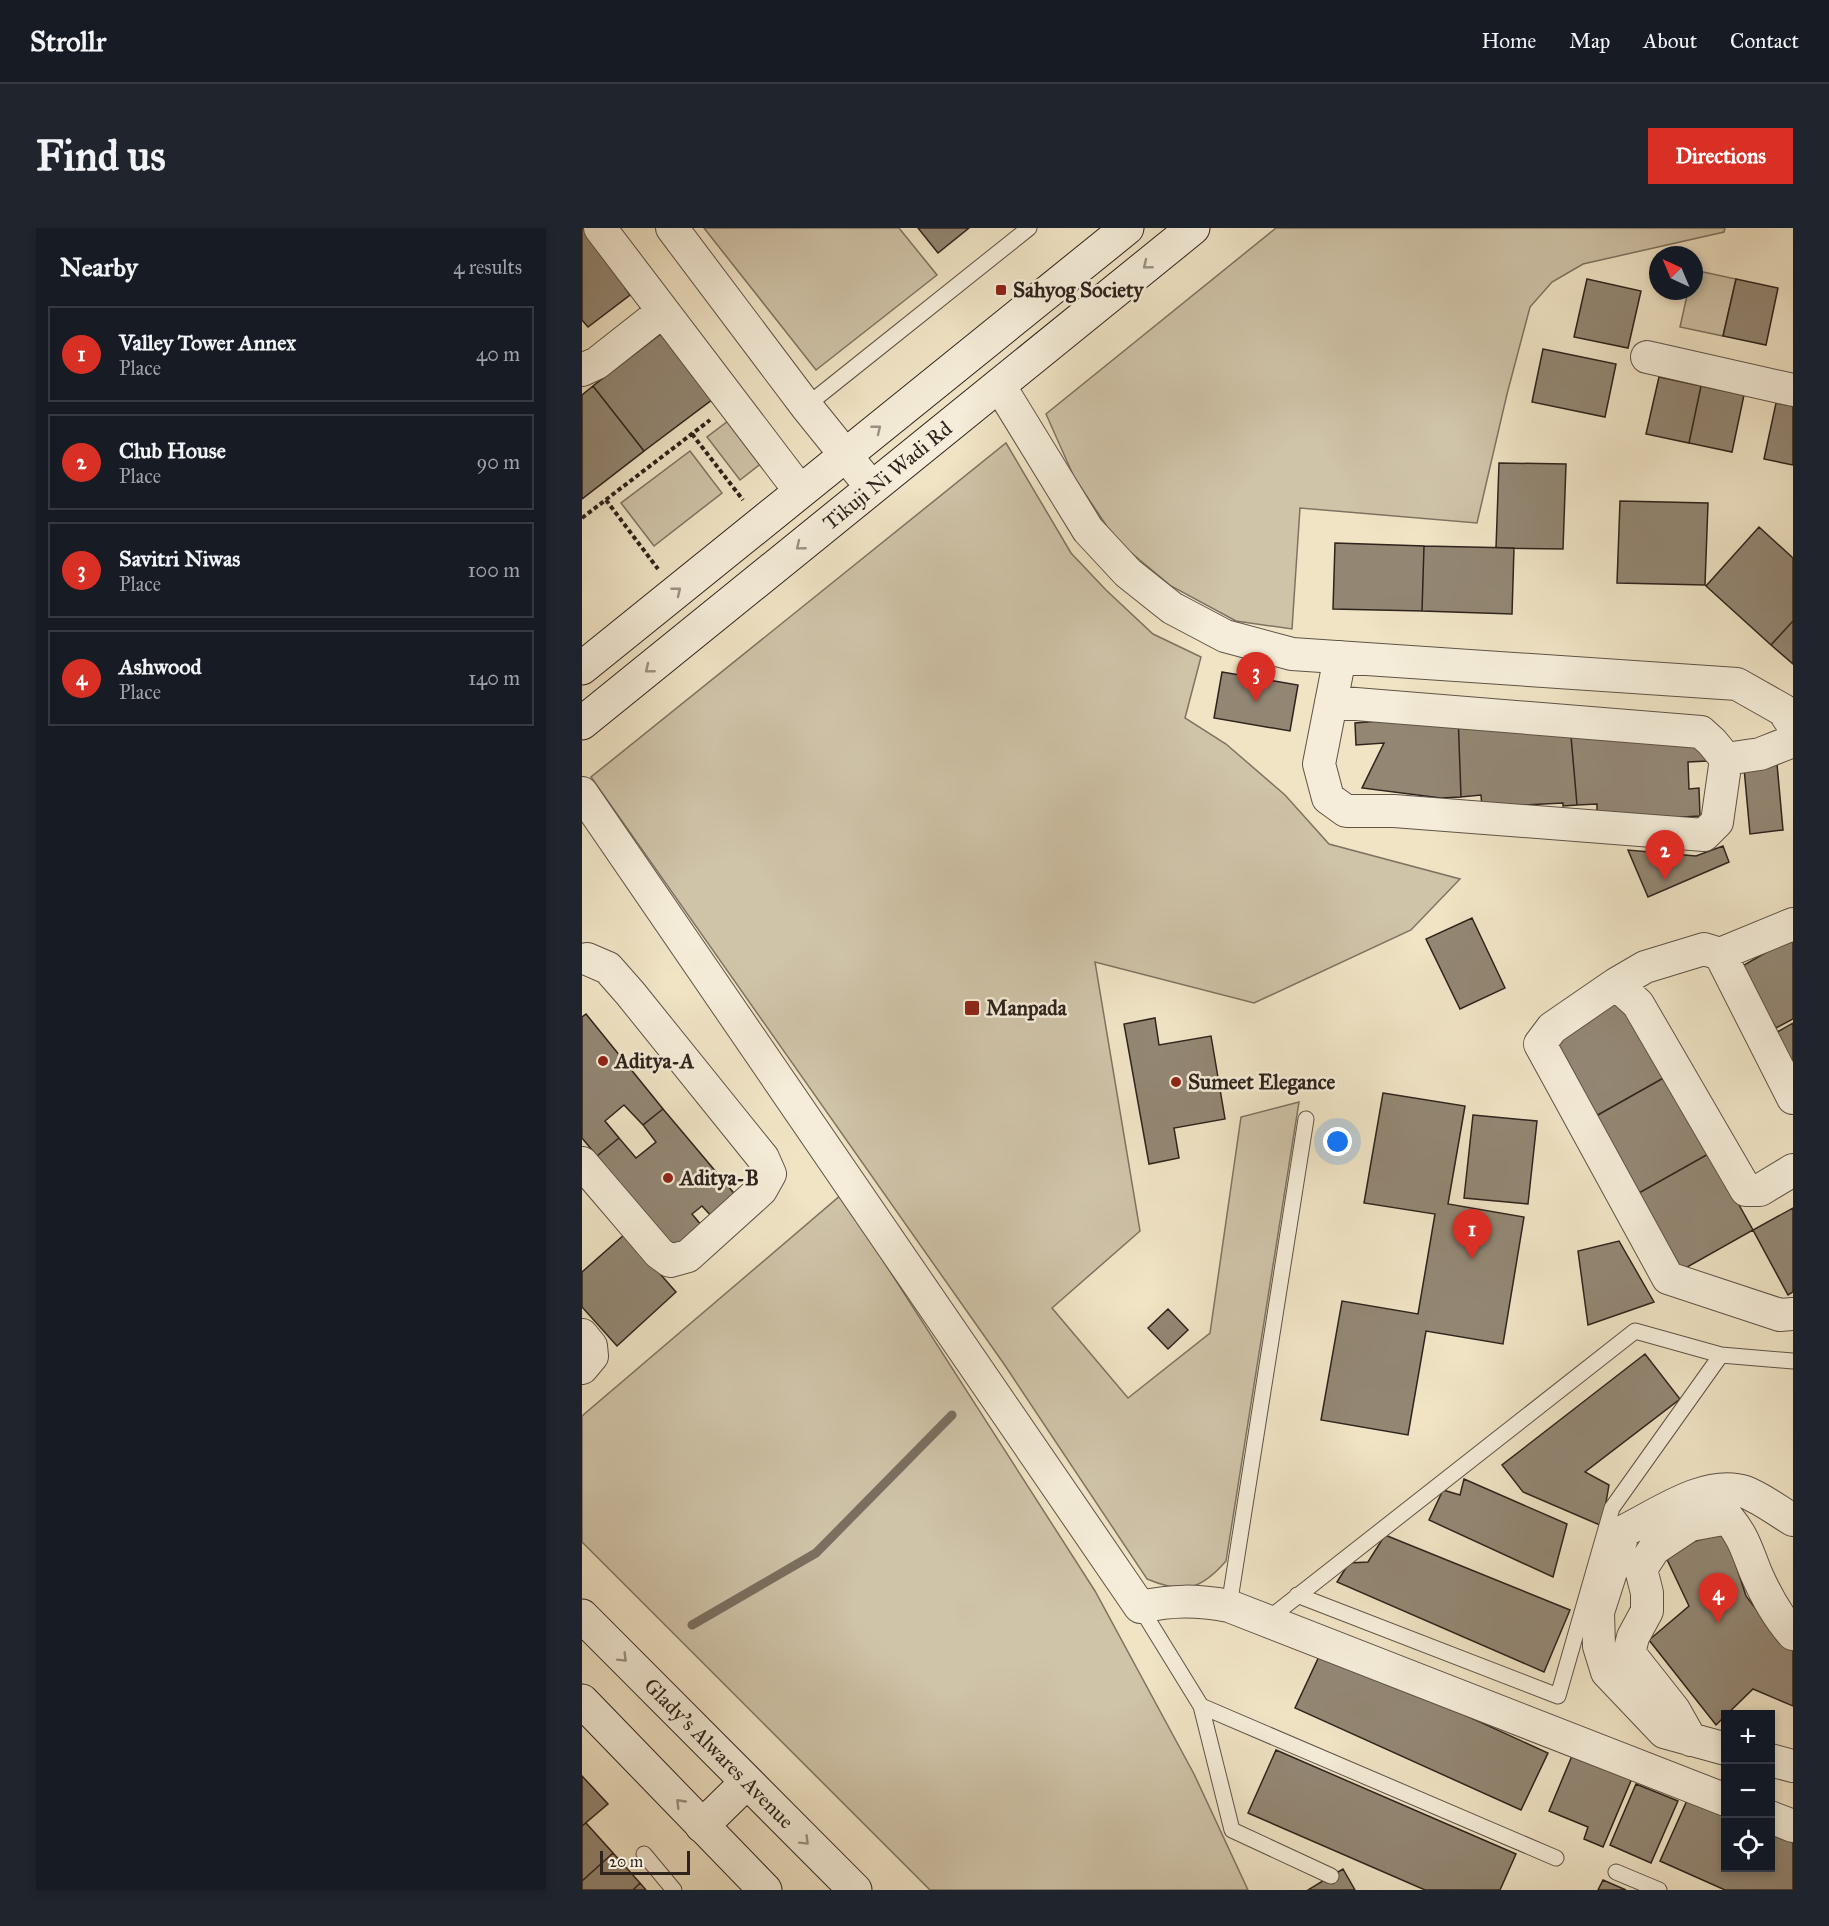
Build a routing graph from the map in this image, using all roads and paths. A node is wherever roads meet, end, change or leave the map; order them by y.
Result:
1 (600, 228) edge
2 (672, 228) edge
3 (1029, 228) edge
4 (1126, 228) edge
5 (1193, 228) edge
6 (663, 311) junction
7 (1647, 357) dead end
8 (582, 370) edge
9 (999, 385) junction
10 (1793, 390) edge
11 (732, 403) junction
12 (806, 406) junction
13 (692, 434) junction
14 (846, 455) junction
15 (872, 488) junction
16 (800, 491) junction
17 (606, 500) junction
18 (582, 518) edge
19 (761, 523) junction
20 (676, 592) junction
21 (1340, 657) junction
22 (582, 668) edge
23 (1331, 702) junction
24 (582, 723) edge
25 (1793, 725) edge
26 (1793, 741) edge
27 (1726, 759) junction
28 (582, 793) edge
29 (1793, 924) edge
30 (1720, 954) junction
31 (584, 957) edge
32 (1616, 984) junction
33 (1793, 1098) edge
34 (1306, 1119) dead end
35 (582, 1163) edge
36 (1793, 1170) edge
37 (1793, 1314) edge
38 (582, 1335) edge
39 (1721, 1355) junction
40 (1793, 1361) edge
41 (582, 1368) edge
42 (1793, 1520) edge
43 (1297, 1594) junction
44 (1229, 1606) junction
45 (1140, 1607) junction
46 (582, 1616) edge
47 (1267, 1620) junction
48 (1793, 1634) edge
49 (582, 1701) edge
50 (1201, 1706) junction
51 (1691, 1740) junction
52 (1721, 1748) edge
53 (1775, 1761) edge
54 (1793, 1766) edge
55 (747, 1782) junction
56 (1721, 1798) edge
57 (702, 1826) junction
58 (644, 1854) dead end
59 (1556, 1858) dead end
60 (1616, 1872) dead end
61 (1331, 1876) dead end
62 (674, 1890) edge
63 (765, 1890) edge
64 (855, 1890) edge
65 (1659, 1890) edge

1 - 6 street
2 - 12 street
3 - 12 lane
14 -> 4 main road, Tikuji Ni Wadi Rd
5 -> 9 main road, Tikuji Ni Wadi Rd
6 - 8 street
6 - 11 street
7 - 10 street
9 - 15 main road, Tikuji Ni Wadi Rd
9 - 21 street
11 - 13 path
11 - 16 street
12 - 14 street
13 - 17 path
13 - 19 path
14 - 15 street
14 - 16 main road, Tikuji Ni Wadi Rd
15 -> 24 main road, Tikuji Ni Wadi Rd
16 - 19 main road, Tikuji Ni Wadi Rd
17 - 18 path
17 - 20 path
20 -> 19 main road, Tikuji Ni Wadi Rd
20 - 22 main road, Tikuji Ni Wadi Rd
21 - 23 street
21 - 25 street
23 - 27 street
23 - 27 street
26 - 27 street
28 - 45 street
29 - 30 street
30 - 32 street
30 - 33 street
31 - 35 street
32 - 36 street
32 - 37 street
34 - 44 lane
38 - 41 street
39 - 40 lane
39 - 43 lane
39 - 43 lane
42 - 51 street
43 - 47 lane
44 - 45 street
44 - 47 street
45 - 50 lane
46 -> 55 main road, Glady's Alwares Avenue
47 - 56 street
48 - 51 street
57 -> 49 main road
50 - 59 lane
50 - 61 lane
51 - 52 street
53 - 54 street
55 - 57 main road
55 -> 64 main road, Glady's Alwares Avenue
57 - 63 main road
58 - 62 lane
60 - 65 lane

